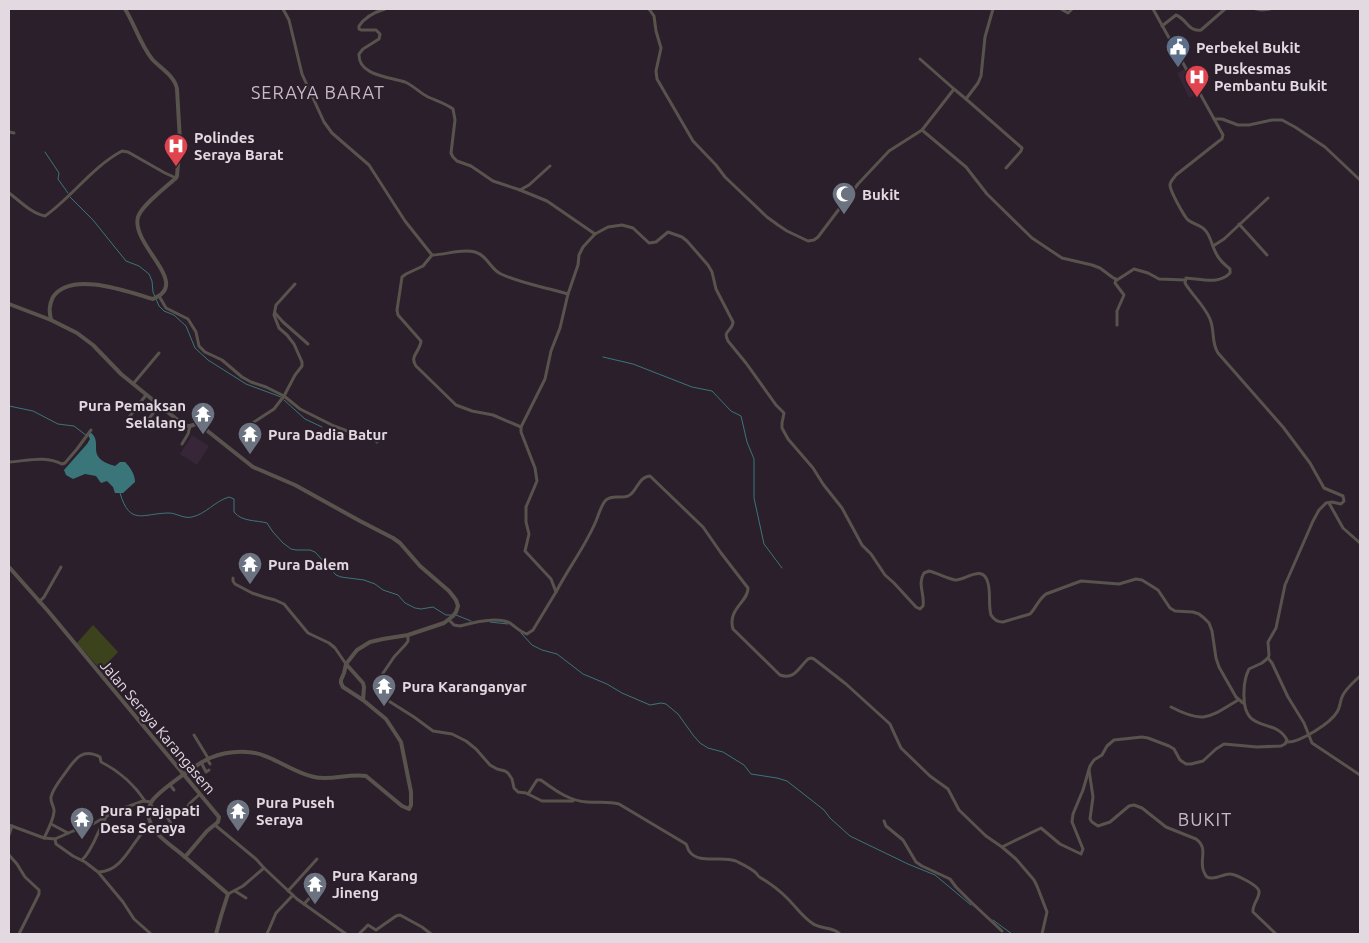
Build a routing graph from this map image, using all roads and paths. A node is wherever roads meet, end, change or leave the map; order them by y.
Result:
1 (125, 9) edge
2 (283, 9) edge
3 (385, 9) edge
4 (649, 9) edge
5 (993, 9) edge
6 (1061, 9) edge
7 (1072, 9) edge
8 (1153, 9) edge
9 (1225, 9) edge
10 (1256, 9) edge
11 (1270, 9) edge
12 (1162, 26) junction
13 (920, 59) dead end
14 (954, 89) junction
15 (966, 99) junction
16 (1214, 119) junction
17 (922, 130) junction
18 (9, 132) edge
19 (14, 133) dead end
20 (550, 166) dead end
21 (1006, 168) dead end
22 (176, 178) junction
23 (1360, 180) edge
24 (520, 190) junction
25 (9, 193) edge
26 (1268, 198) dead end
27 (1240, 224) junction
28 (595, 234) junction
29 (1213, 246) junction
30 (432, 255) junction
31 (1267, 255) dead end
32 (1116, 279) junction
33 (1185, 280) junction
34 (295, 284) dead end
35 (568, 294) junction
36 (159, 296) junction
37 (9, 304) edge
38 (274, 310) junction
39 (50, 311) junction
40 (41, 316) junction
41 (51, 320) junction
42 (1117, 325) dead end
43 (308, 344) dead end
44 (159, 353) dead end
45 (133, 384) junction
46 (146, 394) junction
47 (284, 396) junction
48 (159, 405) junction
49 (128, 420) dead end
50 (146, 423) dead end
51 (190, 426) junction
52 (248, 426) dead end
53 (521, 427) junction
54 (91, 430) dead end
55 (377, 442) dead end
56 (182, 444) dead end
57 (9, 462) edge
58 (1329, 502) junction
59 (1360, 543) edge
60 (9, 567) edge
61 (61, 567) dead end
62 (233, 578) dead end
63 (556, 592) junction
64 (39, 602) junction
65 (449, 620) junction
66 (408, 635) junction
67 (1268, 658) junction
68 (346, 664) junction
69 (1360, 676) edge
70 (363, 700) junction
71 (1238, 700) junction
72 (1243, 703) junction
73 (1171, 707) dead end
74 (194, 735) dead end
75 (1308, 735) junction
76 (1286, 742) junction
77 (208, 759) junction
78 (201, 762) junction
79 (210, 764) dead end
80 (1088, 769) junction
81 (209, 770) dead end
82 (184, 774) junction
83 (1360, 775) edge
84 (170, 785) junction
85 (174, 790) dead end
86 (200, 794) junction
87 (528, 794) junction
88 (145, 800) junction
89 (576, 801) junction
90 (150, 804) junction
91 (184, 812) dead end
92 (106, 816) junction
93 (884, 821) dead end
94 (51, 824) junction
95 (152, 824) junction
96 (10, 825) edge
97 (172, 825) dead end
98 (215, 825) junction
99 (69, 833) junction
100 (9, 836) edge
101 (44, 838) junction
102 (55, 839) junction
103 (1002, 847) junction
104 (9, 855) edge
105 (185, 857) junction
106 (317, 859) dead end
107 (82, 860) junction
108 (264, 868) junction
109 (98, 872) junction
110 (318, 889) dead end
111 (236, 891) junction
112 (288, 891) junction
113 (228, 894) junction
114 (293, 895) junction
115 (246, 898) dead end
116 (304, 904) junction
117 (1002, 931) dead end
118 (19, 934) edge
119 (151, 934) edge
120 (216, 934) edge
121 (267, 934) edge
122 (346, 934) edge
123 (359, 934) edge
124 (431, 934) edge
125 (840, 934) edge
126 (1042, 934) edge
127 (1276, 934) edge

1 - 22 street
2 - 30 street
3 - 24 street
4 - 17 street
5 - 15 street
6 - 7 street
8 - 12 street
9 - 12 street
10 - 11 street
12 - 16 street
13 - 14 street
14 - 15 street
14 - 17 street
15 - 21 street
16 - 23 street
16 - 29 street
17 - 32 street
18 - 19 street
20 - 24 street
22 - 25 street
22 - 36 street
24 - 28 street
26 - 27 street
27 - 29 street
27 - 31 street
28 - 35 street
28 - 71 street
29 - 33 street
30 - 35 street
30 - 53 street
32 - 33 street
32 - 42 street
33 - 58 street
34 - 38 street
35 - 53 street
36 - 39 street
36 - 47 street
37 - 40 street
38 - 43 street
38 - 47 street
39 - 40 street
39 - 41 street
40 - 41 street
41 - 45 street
44 - 45 street
45 - 46 street
46 - 48 street
46 - 49 street
47 - 52 street
47 - 55 street
48 - 50 street
48 - 51 street
51 - 56 street
51 - 65 street
53 - 63 street
54 - 57 street
58 - 59 street
58 - 67 street
60 - 64 street, Jalan Seraya Karangasem
61 - 64 street
62 - 68 street
63 - 65 street
63 - 103 street
64 - 82 street, Jalan Seraya Karangasem
65 - 66 street
66 - 68 street
66 - 87 street
67 - 72 street
67 - 75 street
68 - 70 street
68 - 70 street
69 - 75 street
70 - 77 street
71 - 72 street
71 - 73 street
72 - 76 street
74 - 77 street
75 - 76 street
75 - 83 street
76 - 80 street
77 - 78 street
77 - 79 street
78 - 81 street
78 - 82 street
80 - 103 street
80 - 127 street
82 - 84 street
82 - 86 street, Jalan Seraya Karangasem
84 - 85 street
84 - 90 street
86 - 91 street
86 - 98 street, Jalan Seraya Karangasem
87 - 89 street
87 - 89 street
88 - 90 street
88 - 92 street
88 - 94 street
89 - 125 street
90 - 95 street
90 - 97 street
92 - 99 street
92 - 107 street
93 - 117 street
94 - 99 street
94 - 101 street
95 - 105 street
95 - 109 street
96 - 100 street
96 - 101 street
98 - 105 street
98 - 108 street
99 - 102 street
101 - 102 street
102 - 107 street
103 - 126 street
104 - 118 street
105 - 113 street
106 - 112 street
107 - 109 street
108 - 111 street
108 - 112 street
109 - 119 street
110 - 116 street
111 - 113 street
111 - 115 street
112 - 114 street
113 - 120 street
114 - 116 street
114 - 121 street
116 - 122 street
123 - 124 street

